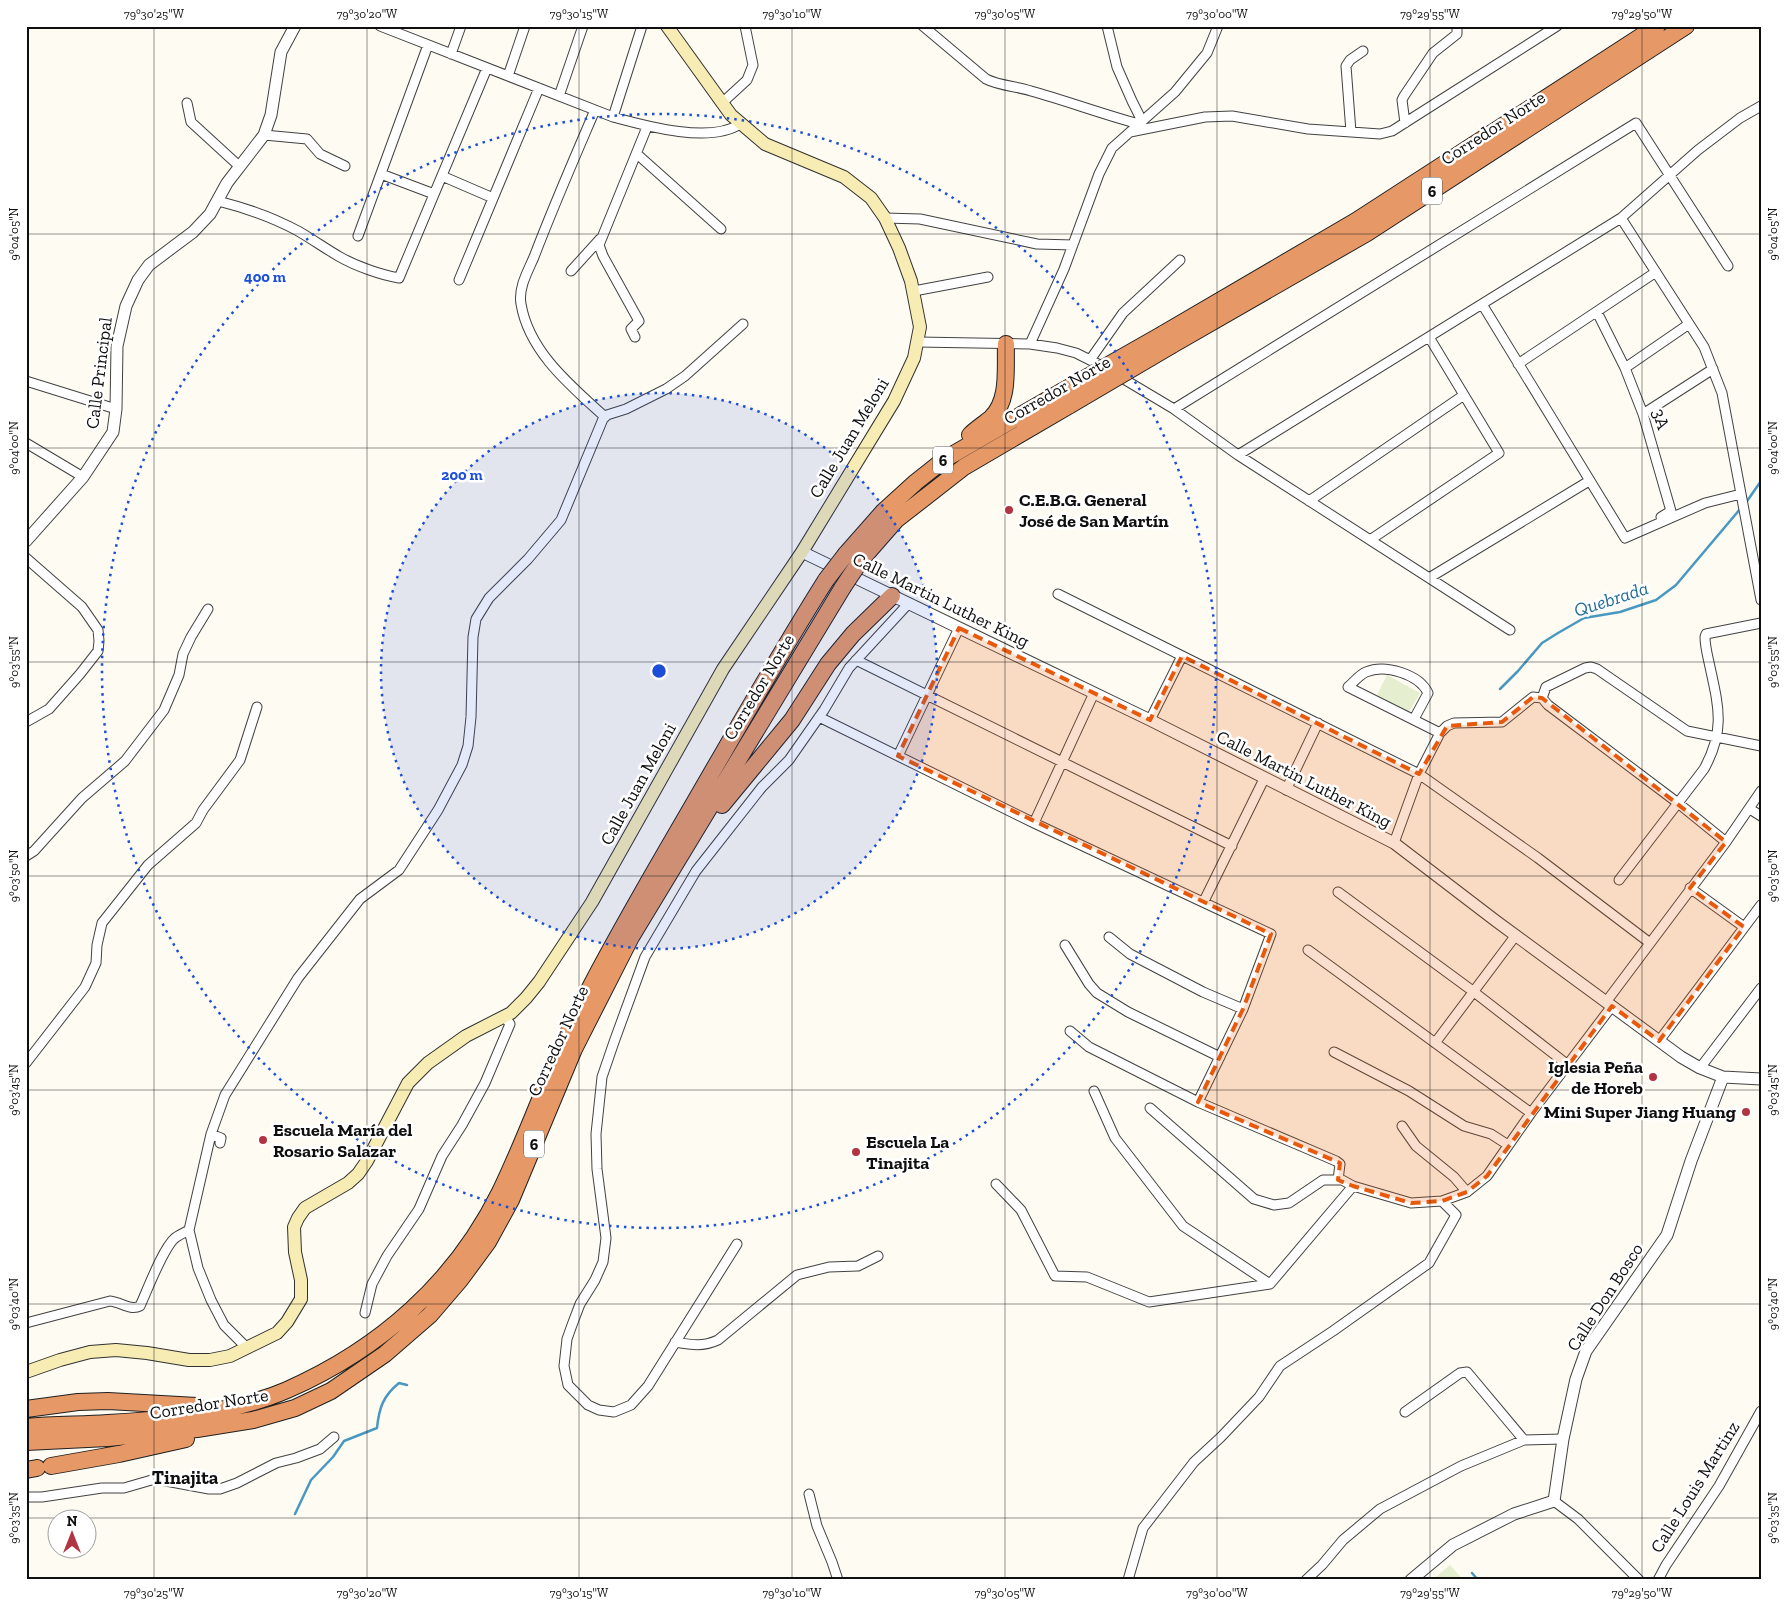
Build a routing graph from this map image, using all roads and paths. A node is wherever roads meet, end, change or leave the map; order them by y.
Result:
1 (295, 26) edge
2 (380, 26) edge
3 (461, 26) edge
4 (525, 26) edge
5 (583, 26) edge
6 (642, 26) edge
7 (667, 26) edge
8 (745, 26) edge
9 (923, 26) edge
10 (1107, 26) edge
11 (1218, 26) edge
12 (1458, 26) edge
13 (1557, 26) edge
14 (1657, 26) edge
15 (1686, 26) edge
16 (428, 45) junction
17 (1363, 51) dead end
18 (451, 54) junction
19 (487, 68) junction
20 (508, 76) junction
21 (539, 88) junction
22 (559, 96) junction
23 (722, 103) junction
24 (186, 104) dead end
25 (1761, 106) edge
26 (595, 110) junction
27 (613, 117) junction
28 (1141, 122) junction
29 (1405, 123) junction
30 (740, 124) junction
31 (647, 127) junction
32 (1130, 132) junction
33 (1351, 132) junction
34 (264, 135) junction
35 (637, 154) junction
36 (239, 166) junction
37 (345, 166) dead end
38 (381, 174) junction
39 (442, 176) junction
40 (1670, 176) junction
41 (434, 194) junction
42 (493, 198) junction
43 (218, 201) junction
44 (885, 218) junction
45 (1621, 218) junction
46 (721, 229) dead end
47 (358, 236) dead end
48 (602, 237) junction
49 (1073, 245) junction
50 (1180, 260) dead end
51 (1728, 266) dead end
52 (570, 271) dead end
53 (1656, 272) junction
54 (988, 277) dead end
55 (459, 280) dead end
56 (914, 291) junction
57 (1482, 304) junction
58 (1597, 312) junction
59 (743, 324) dead end
60 (1690, 324) junction
61 (635, 337) dead end
62 (1429, 337) junction
63 (1168, 340) junction
64 (918, 342) junction
65 (1006, 344) junction
66 (1030, 344) junction
67 (1090, 360) junction
68 (1518, 364) junction
69 (1625, 368) junction
70 (1713, 369) junction
71 (26, 381) edge
72 (1464, 394) junction
73 (1065, 398) junction
74 (116, 408) junction
75 (1174, 410) junction
76 (1643, 414) junction
77 (604, 417) junction
78 (26, 443) edge
79 (1238, 455) junction
80 (945, 459) junction
81 (83, 477) junction
82 (1589, 481) junction
83 (1742, 496) junction
84 (1309, 501) junction
85 (1645, 529) junction
86 (1370, 540) junction
87 (26, 541) edge
88 (802, 552) junction
89 (854, 557) junction
90 (26, 558) edge
91 (1429, 578) junction
92 (1058, 594) dead end
93 (892, 596) junction
94 (1761, 600) edge
95 (909, 604) junction
96 (208, 609) dead end
97 (1761, 623) edge
98 (959, 628) junction
99 (1510, 630) dead end
100 (1182, 656) junction
101 (856, 660) junction
102 (1094, 693) junction
103 (927, 696) junction
104 (1542, 698) junction
105 (257, 707) dead end
106 (819, 717) junction
107 (1414, 719) junction
108 (1150, 720) junction
109 (26, 722) edge
110 (1318, 723) junction
111 (1440, 732) junction
112 (1717, 738) junction
113 (1761, 746) edge
114 (898, 756) junction
115 (1062, 762) junction
116 (1419, 774) junction
117 (1264, 779) junction
118 (1286, 790) junction
119 (1761, 792) edge
120 (1678, 803) junction
121 (1750, 809) junction
122 (1761, 816) edge
123 (1034, 823) junction
124 (1726, 842) junction
125 (1394, 843) junction
126 (1232, 846) junction
127 (687, 847) junction
128 (26, 856) edge
129 (1619, 880) dead end
130 (1690, 888) junction
131 (1338, 892) dead end
132 (1204, 902) junction
133 (1761, 905) edge
134 (1744, 927) junction
135 (1516, 935) junction
136 (1109, 937) dead end
137 (1650, 943) junction
138 (1065, 945) dead end
139 (1308, 950) dead end
140 (1761, 988) edge
141 (1474, 992) junction
142 (1609, 1004) junction
143 (1243, 1009) junction
144 (504, 1016) junction
145 (1070, 1031) dead end
146 (1659, 1041) junction
147 (1435, 1043) junction
148 (1334, 1052) dead end
149 (1220, 1058) junction
150 (26, 1063) edge
151 (1568, 1065) junction
152 (1700, 1068) junction
153 (1723, 1077) junction
154 (1761, 1079) edge
155 (1094, 1090) dead end
156 (1198, 1102) junction
157 (1150, 1108) dead end
158 (1531, 1113) junction
159 (1402, 1126) dead end
160 (211, 1134) junction
161 (220, 1143) dead end
162 (1508, 1145) junction
163 (1338, 1180) junction
164 (996, 1184) dead end
165 (1353, 1186) junction
166 (1467, 1192) junction
167 (1442, 1201) junction
168 (188, 1230) junction
169 (737, 1244) dead end
170 (878, 1256) dead end
171 (1270, 1284) junction
172 (366, 1313) dead end
173 (26, 1323) edge
174 (675, 1342) junction
175 (247, 1348) junction
176 (26, 1372) edge
177 (242, 1405) junction
178 (26, 1409) edge
179 (1761, 1411) edge
180 (1405, 1412) dead end
181 (253, 1420) junction
182 (26, 1427) edge
183 (334, 1437) dead end
184 (1563, 1439) junction
185 (1524, 1440) junction
186 (26, 1442) edge
187 (38, 1468) edge
188 (809, 1494) dead end
189 (26, 1497) edge
190 (1554, 1501) junction
191 (838, 1580) edge
192 (1128, 1580) edge
193 (1306, 1580) edge
194 (1411, 1580) edge
195 (1639, 1580) edge
196 (1658, 1580) edge

1 - 34 street, Calle Principal
2 - 16 street
3 - 18 street
4 - 20 street
5 - 22 street
6 - 27 street
7 - 23 main road, Calle Juan Meloni
8 - 23 street
9 - 28 street
10 - 28 street
11 - 28 street
12 - 29 street
13 - 29 street
14 - 63 highway, Corredor Norte / 6
15 - 63 highway, Corredor Norte / 6
16 - 18 street
16 - 38 street
17 - 33 street
18 - 19 street
19 - 20 street
19 - 39 street
20 - 21 street
21 - 22 street
21 - 42 street
22 - 26 street
23 - 30 main road, Calle Juan Meloni
24 - 36 street
25 - 40 street
26 - 27 street
26 - 77 street
27 - 31 street
28 - 32 street
29 - 33 street
30 - 31 street
30 - 44 main road, Calle Juan Meloni
31 - 35 street
32 - 33 street
32 - 49 street
34 - 36 street, Calle Principal
34 - 37 street
35 - 46 street
35 - 48 street
36 - 43 street, Calle Principal
38 - 41 street
38 - 47 street
39 - 41 street
39 - 42 street
40 - 45 street
40 - 51 street
40 - 75 street
41 - 43 street
42 - 55 street
43 - 74 street, Calle Principal
44 - 49 street
44 - 56 main road, Calle Juan Meloni
45 - 53 street
45 - 57 street
48 - 52 street
48 - 61 street
49 - 66 street
50 - 67 street
53 - 58 street
53 - 60 street
54 - 56 street
56 - 64 main road, Calle Juan Meloni
57 - 62 street
57 - 68 street
58 - 68 street
58 - 69 street, 3A
59 - 77 street
60 - 69 street
60 - 70 street
62 - 72 street
62 - 79 street
63 - 73 highway, Corredor Norte / 6, bridge
64 - 65 street
64 - 88 main road, Calle Juan Meloni
65 - 66 street
65 - 80 highway
66 - 67 street
67 - 75 street
68 - 82 street
69 - 76 street, 3A
70 - 76 street
70 - 83 street
71 - 74 street
72 - 84 street
72 - 86 street
73 - 80 highway, Corredor Norte / 6
73 - 89 highway, Corredor Norte / 6
74 - 81 street, Calle Principal
75 - 79 street
76 - 85 street, 3A
77 - 160 street
78 - 81 street
79 - 84 street
80 - 89 highway, Corredor Norte / 6
81 - 87 street, Calle Principal
82 - 85 street
82 - 91 street
83 - 85 street
83 - 94 street
84 - 86 street
86 - 91 street
88 - 93 street, Calle Martin Luther King
88 - 144 main road, Calle Juan Meloni
89 - 127 highway, Corredor Norte / 6, bridge
89 - 177 highway, Corredor Norte / 6, bridge
90 - 109 street
91 - 99 street
92 - 100 street
93 - 95 street, Calle Martin Luther King
93 - 127 highway
95 - 98 street, Calle Martin Luther King
95 - 101 street
96 - 128 street
97 - 112 street
98 - 102 street, Calle Martin Luther King
98 - 103 street
100 - 108 street
100 - 110 street
101 - 103 street
101 - 106 street
102 - 108 street, Calle Martin Luther King
102 - 115 street
103 - 114 street
103 - 115 street
104 - 111 street
104 - 112 street
104 - 120 street
105 - 150 street
106 - 114 street
106 - 174 street
107 - 107 street
107 - 111 street
108 - 117 street, Calle Martin Luther King
110 - 116 street
110 - 118 street
111 - 116 street
112 - 113 street
112 - 120 street
114 - 123 street
115 - 123 street
115 - 126 street
116 - 125 street
116 - 137 street
117 - 118 street, Calle Martin Luther King
117 - 126 street
118 - 125 street, Calle Martin Luther King
119 - 121 street
120 - 124 street
120 - 129 street
121 - 122 street
121 - 124 street
123 - 132 street
124 - 130 street
125 - 135 street, Calle Martin Luther King
126 - 132 street
127 - 181 highway, Corredor Norte / 6
130 - 134 street
130 - 137 street
131 - 141 street
132 - 143 street
133 - 134 street
134 - 146 street
135 - 141 street
135 - 142 street, Calle Martin Luther King
136 - 143 street
137 - 142 street
138 - 149 street
139 - 147 street
140 - 152 street
141 - 147 street
141 - 151 street
142 - 146 street, Calle Martin Luther King
142 - 151 street
143 - 149 street
144 - 172 street
144 - 175 main road, Calle Juan Meloni
145 - 156 street
146 - 152 street, Calle Martin Luther King
147 - 158 street
148 - 162 street
149 - 156 street
151 - 158 street
152 - 153 street, Calle Martin Luther King
153 - 154 street, Calle Martin Luther King
153 - 184 street, Calle Don Bosco
155 - 171 street
156 - 163 street
157 - 163 street
158 - 162 street
159 - 166 street
160 - 161 street
160 - 168 street
162 - 166 street
163 - 165 street
164 - 171 street
165 - 167 street
165 - 171 street
166 - 167 street
167 - 192 street
168 - 173 street
168 - 175 street
169 - 174 street
170 - 174 street
175 - 176 main road, Calle Juan Meloni
177 - 178 highway
177 - 182 highway, Corredor Norte / 6
179 - 196 street, Calle Louis Martinz
180 - 185 street
181 - 186 highway, Corredor Norte / 6
181 - 187 highway
183 - 189 street
184 - 185 street
184 - 190 street, Calle Don Bosco
185 - 193 street
188 - 191 street
190 - 194 street
190 - 195 street

